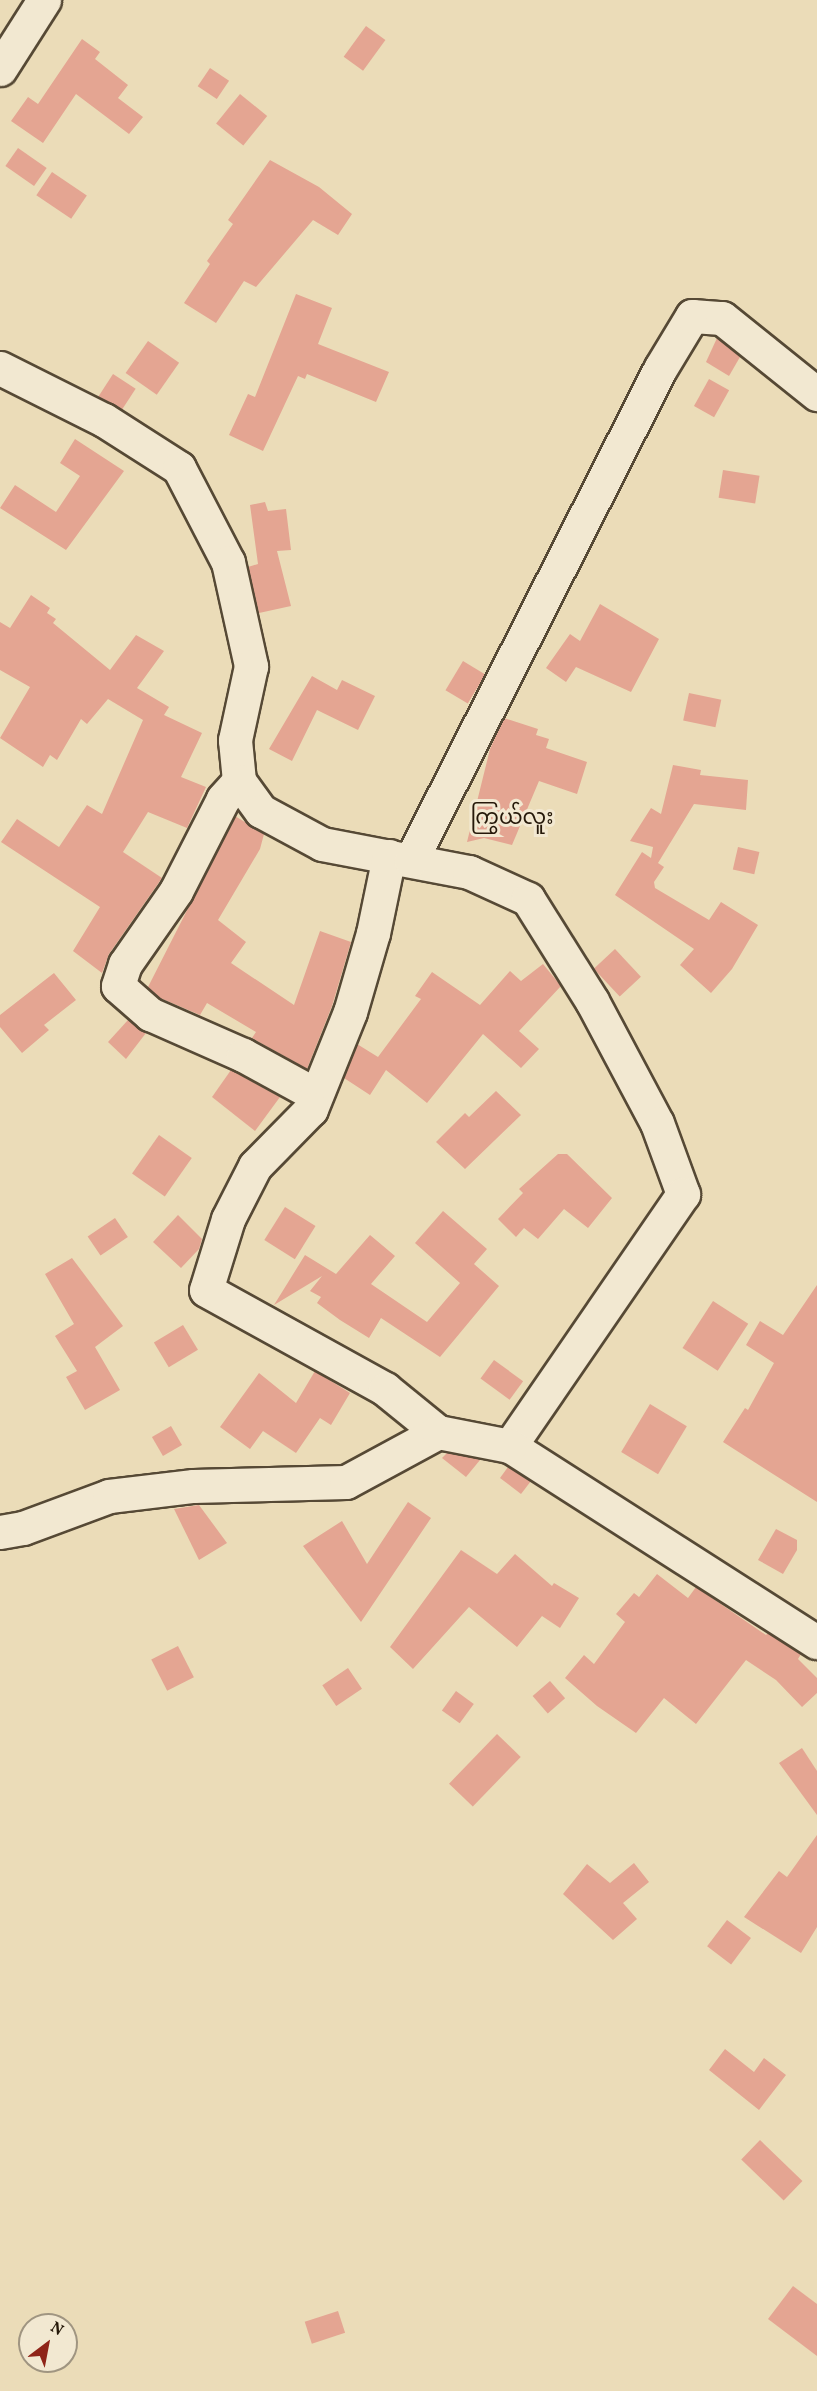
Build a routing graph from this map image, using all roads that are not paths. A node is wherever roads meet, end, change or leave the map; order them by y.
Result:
1 (44, 0) edge
2 (0, 69) edge
3 (0, 368) edge
4 (817, 394) edge
5 (239, 781) junction
6 (400, 858) junction
7 (316, 1095) junction
8 (438, 1432) junction
9 (510, 1446) junction
10 (0, 1532) edge
11 (817, 1642) edge

1 - 2 street
3 - 5 street
4 - 6 street
5 - 6 street
5 - 7 street
6 - 7 street
6 - 9 street
7 - 8 street
8 - 9 street
8 - 10 street
9 - 11 street

